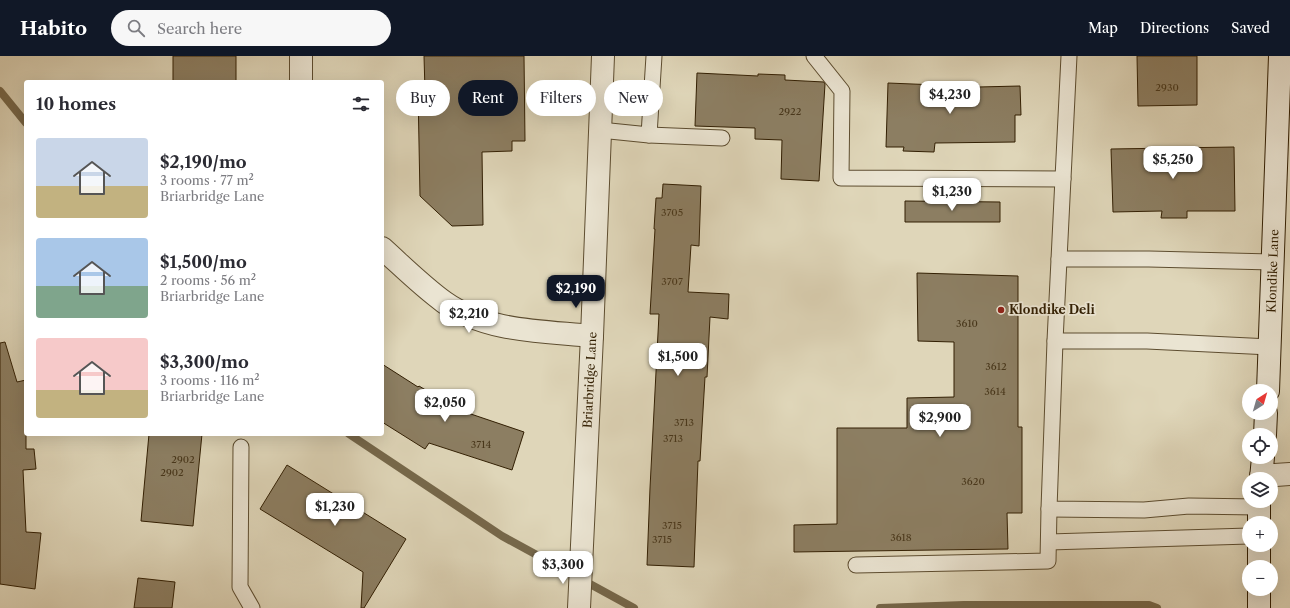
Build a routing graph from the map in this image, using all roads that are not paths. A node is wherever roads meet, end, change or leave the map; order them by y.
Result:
1 (301, 56) edge
2 (603, 56) edge
3 (654, 56) edge
4 (814, 56) edge
5 (1069, 56) edge
6 (1280, 56) edge
7 (301, 80) edge
8 (1284, 107) edge
9 (600, 130) junction
10 (649, 135) junction
11 (722, 138) dead end
12 (1063, 179) junction
13 (384, 250) edge
14 (1059, 259) junction
15 (1273, 262) junction
16 (592, 336) junction
17 (1055, 341) junction
18 (1270, 347) junction
19 (1268, 384) edge
20 (241, 447) dead end
21 (1262, 471) edge
22 (1290, 474) edge
23 (1050, 509) junction
24 (1259, 510) edge
25 (1242, 536) edge
26 (1049, 542) junction
27 (856, 565) dead end
28 (1259, 596) edge
29 (252, 608) edge
30 (579, 608) edge
31 (1259, 608) edge

1 - 7 street
2 - 9 street, Briarbridge Lane
3 - 10 lane
4 - 12 lane
5 - 12 lane
6 - 8 street, Klondike Lane
8 - 15 street, Klondike Lane
9 - 10 lane
9 - 16 street, Briarbridge Lane
10 - 11 lane
12 - 14 lane
13 - 16 street
14 - 15 lane
14 - 17 lane
15 - 18 street, Klondike Lane
16 - 30 street, Briarbridge Lane
17 - 18 lane
17 - 23 lane
18 - 19 street, Klondike Lane
20 - 29 lane
21 - 22 street
23 - 24 lane
23 - 26 lane
25 - 26 lane
26 - 27 lane
28 - 31 street

